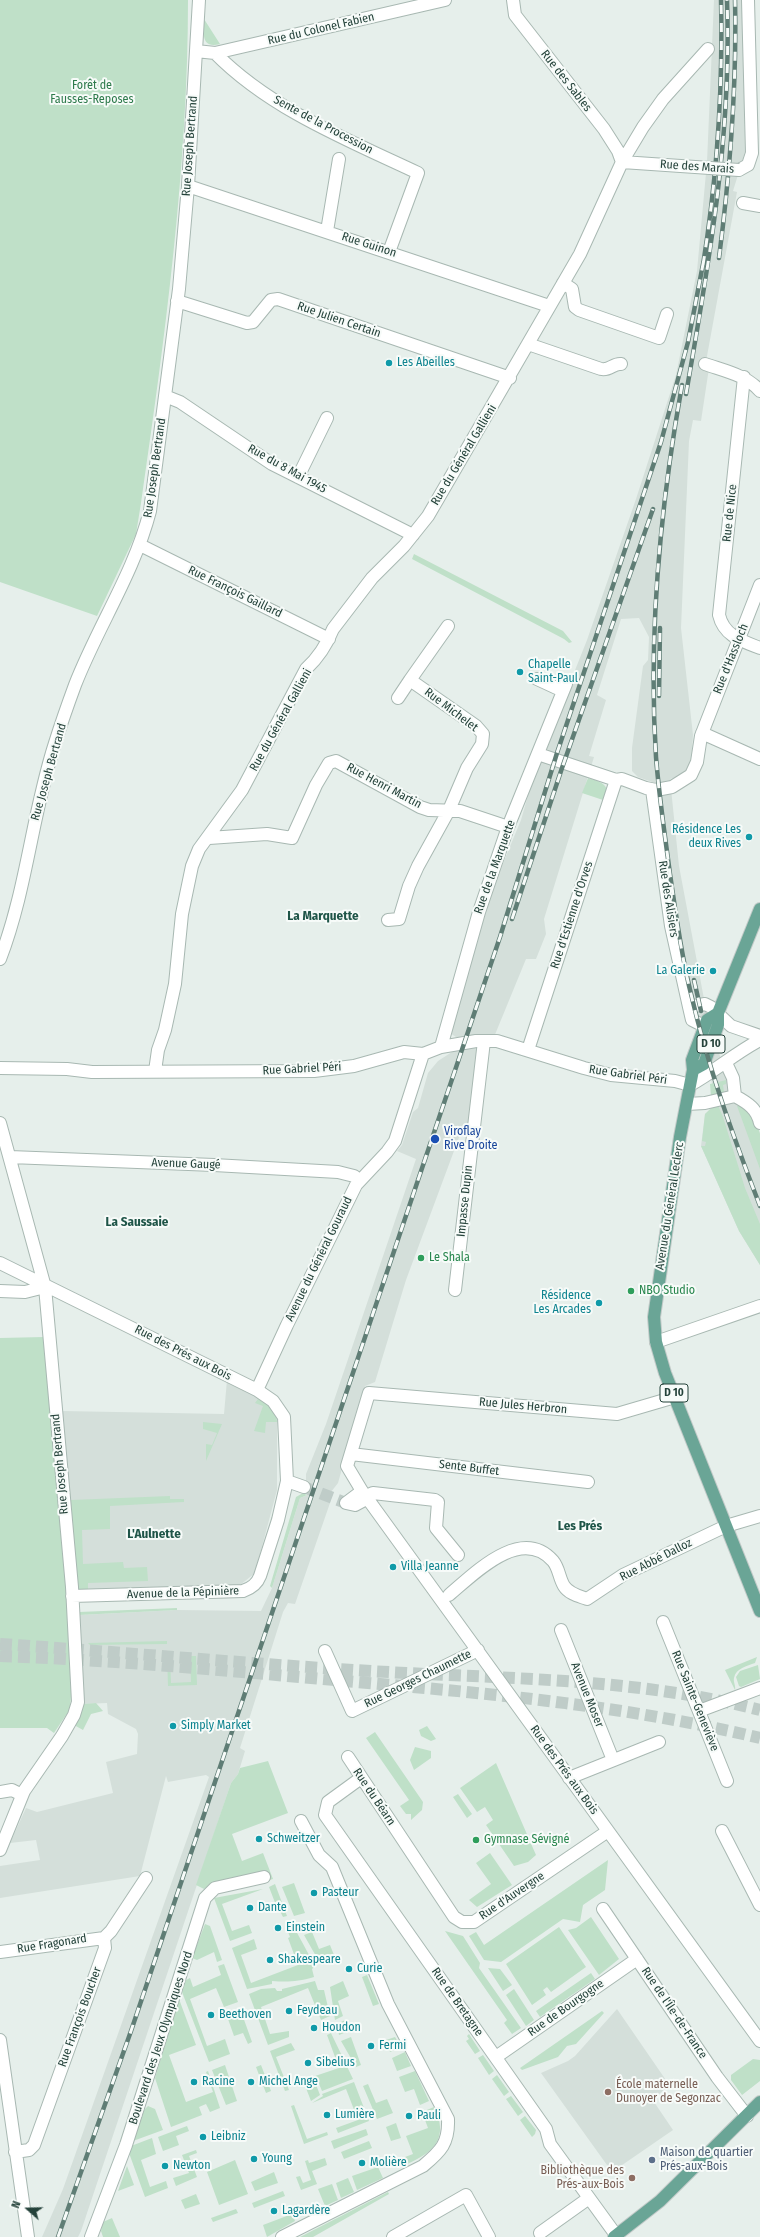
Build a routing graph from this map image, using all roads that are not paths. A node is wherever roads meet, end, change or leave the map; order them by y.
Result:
1 (199, 0) edge
2 (445, 0) edge
3 (513, 0) edge
4 (748, 0) edge
5 (708, 49) dead end
6 (196, 51) junction
7 (215, 53) junction
8 (755, 75) edge
9 (338, 159) dead end
10 (622, 162) junction
11 (188, 186) junction
12 (743, 202) dead end
13 (760, 206) edge
14 (327, 231) junction
15 (389, 252) junction
16 (563, 283) junction
17 (177, 301) junction
18 (549, 306) junction
19 (667, 314) dead end
20 (528, 344) junction
21 (621, 364) dead end
22 (705, 364) dead end
23 (744, 377) junction
24 (510, 378) junction
25 (760, 391) edge
26 (166, 396) junction
27 (327, 418) dead end
28 (298, 477) junction
29 (413, 535) junction
30 (140, 545) junction
31 (760, 585) edge
32 (448, 626) dead end
33 (329, 639) junction
34 (739, 640) junction
35 (760, 648) edge
36 (538, 679) dead end
37 (410, 680) junction
38 (398, 698) dead end
39 (702, 734) junction
40 (538, 754) junction
41 (760, 759) edge
42 (616, 780) junction
43 (652, 790) junction
44 (449, 810) junction
45 (508, 827) junction
46 (209, 838) junction
47 (760, 909) edge
48 (388, 920) dead end
49 (0, 959) edge
50 (689, 1007) junction
51 (718, 1012) junction
52 (704, 1026) junction
53 (760, 1036) edge
54 (760, 1040) edge
55 (484, 1041) junction
56 (441, 1046) junction
57 (528, 1050) junction
58 (423, 1054) junction
59 (726, 1063) junction
60 (0, 1068) edge
61 (694, 1070) junction
62 (155, 1071) junction
63 (690, 1085) junction
64 (735, 1096) junction
65 (686, 1104) junction
66 (0, 1123) edge
67 (760, 1123) edge
68 (10, 1157) junction
69 (359, 1180) junction
70 (0, 1264) edge
71 (45, 1287) junction
72 (455, 1290) dead end
73 (0, 1291) edge
74 (760, 1306) edge
75 (656, 1342) junction
76 (256, 1390) junction
77 (369, 1393) joint
78 (675, 1397) junction
79 (350, 1454) junction
80 (287, 1481) junction
81 (588, 1482) dead end
82 (304, 1487) tunnel mouth
83 (365, 1495) junction
84 (760, 1516) edge
85 (726, 1526) junction
86 (458, 1556) dead end
87 (449, 1595) dead end
88 (72, 1596) junction
89 (760, 1611) edge
90 (663, 1622) dead end
91 (561, 1630) dead end
92 (478, 1650) junction
93 (325, 1651) dead end
94 (760, 1688) edge
95 (699, 1711) junction
96 (659, 1742) dead end
97 (348, 1758) dead end
98 (613, 1760) junction
99 (361, 1778) junction
100 (569, 1778) junction
101 (726, 1781) dead end
102 (0, 1792) edge
103 (22, 1795) junction
104 (300, 1821) dead end
105 (608, 1831) junction
106 (722, 1831) dead end
107 (400, 1836) joint
108 (0, 1850) edge
109 (264, 1877) dead end
110 (146, 1878) dead end
111 (760, 1905) edge
112 (603, 1909) dead end
113 (104, 1938) junction
114 (0, 1952) edge
115 (637, 1959) junction
116 (0, 2040) edge
117 (760, 2041) edge
118 (496, 2058) junction
119 (760, 2102) edge
120 (747, 2116) junction
121 (15, 2152) junction
122 (589, 2198) junction
123 (540, 2233) dead end
124 (615, 2236) edge
125 (28, 2237) edge
126 (91, 2237) edge
127 (282, 2237) edge
128 (393, 2237) edge
129 (489, 2237) edge

1 - 6 street, Rue Joseph Bertrand
2 - 7 street, Rue du Colonel Fabien
3 - 10 street, Rue des Sables
4 - 8 street, Rue des Marais
5 - 10 street, Rue du Général Gallieni
6 - 7 street, Rue du Colonel Fabien
6 - 11 street, Rue Joseph Bertrand
7 - 15 street, Sente de la Procession
8 - 10 street, Rue des Marais, bridge
9 - 14 street
10 - 16 street, Rue du Général Gallieni
11 - 14 street, Rue Guinon
11 - 17 street, Rue Joseph Bertrand
12 - 13 street
14 - 15 street, Rue Guinon
15 - 18 street, Rue Guinon
16 - 18 street, Rue du Général Gallieni
16 - 19 street
17 - 24 street, Rue Julien Certain
17 - 26 street, Rue Joseph Bertrand
18 - 20 street, Rue du Général Gallieni
20 - 21 street
20 - 24 street, Rue du Général Gallieni
22 - 23 street
23 - 25 street
23 - 34 street, Rue de Nice
24 - 29 street, Rue du Général Gallieni
26 - 28 street, Rue du 8 Mai 1945
26 - 30 street, Rue Joseph Bertrand
27 - 28 street
28 - 29 street, Rue du 8 Mai 1945
29 - 33 street, Rue du Général Gallieni
30 - 33 street, Rue François Gaillard
30 - 49 street, Rue Joseph Bertrand
31 - 34 street, Rue d'Hassloch
32 - 37 street
33 - 46 street, Rue du Général Gallieni
34 - 35 street
34 - 39 street, Rue d'Hassloch
36 - 40 street, Rue de la Marquette
37 - 38 street
37 - 44 street, Rue Michelet
39 - 41 street
39 - 43 street
40 - 42 street
40 - 45 street, Rue de la Marquette
42 - 43 street
42 - 57 street, Rue d'Estienne d'Orves
43 - 50 street, Rue des Alisiers
44 - 45 street, Rue Henri Martin
44 - 46 street, Rue Henri Martin
44 - 48 street
45 - 56 street, Rue de la Marquette
46 - 62 street, Rue du Général Gallieni
47 - 51 main road, Avenue du Général Leclerc / D 10
50 - 51 street
50 - 52 street, Rue des Alisiers
51 - 52 main road, Avenue du Général Leclerc / D 10
51 - 53 street
51 - 61 main road, Avenue du Général Leclerc / D 10
52 - 61 main road, Avenue du Général Leclerc / D 10
54 - 59 street
55 - 56 street, Rue Gabriel Péri
55 - 57 street, Rue Gabriel Péri
55 - 72 street, Impasse Dupin
56 - 58 street, Rue Gabriel Péri
57 - 63 street, Rue Gabriel Péri
58 - 62 street, Rue Gabriel Péri
58 - 69 street, Avenue du Général Gouraud
59 - 63 street
59 - 64 street
60 - 62 street, Rue Gabriel Péri
61 - 63 main road, Avenue du Général Leclerc / D 10
63 - 65 main road, Avenue du Général Leclerc / D 10
64 - 65 street
64 - 67 street
65 - 75 main road, Avenue du Général Leclerc / D 10
66 - 68 street, Rue Joseph Bertrand
68 - 69 street, Avenue Gaugé
68 - 71 street, Rue Joseph Bertrand
69 - 76 street, Avenue du Général Gouraud
70 - 71 street, Rue des Prés aux Bois
71 - 73 street
71 - 76 street, Rue des Prés aux Bois
71 - 88 street, Rue Joseph Bertrand
74 - 75 street
75 - 78 main road, Avenue du Général Leclerc / D 10
76 - 80 street, Rue des Prés aux Bois
77 - 78 street, Rue Jules Herbron
77 - 79 street, Rue des Prés aux Bois
78 - 85 main road, Avenue du Général Leclerc / D 10
79 - 81 street, Sente Buffet
79 - 83 street, Rue des Prés aux Bois
80 - 82 street
80 - 88 street, Avenue de la Pépinière
83 - 86 street
83 - 92 street, Rue des Prés aux Bois
84 - 85 street, Rue Abbé Dalloz
85 - 87 street, Rue Abbé Dalloz
85 - 89 main road, Avenue du Général Leclerc / D 10
88 - 103 street, Rue Joseph Bertrand
90 - 95 street, Rue Sainte-Geneviève
91 - 98 street, Avenue Moser
92 - 93 street, Rue Georges Chaumette
92 - 100 street, Rue des Prés aux Bois
94 - 95 street
95 - 101 street, Rue Sainte-Geneviève
96 - 98 street
97 - 99 street, Rue du Béarn
98 - 100 street
99 - 107 street, Rue du Béarn
99 - 118 street, Rue de Bretagne
100 - 105 street, Rue des Prés aux Bois
102 - 103 street
103 - 108 street, Rue Joseph Bertrand
104 - 127 street
105 - 107 street, Rue d'Auvergne
105 - 117 street, Rue des Prés aux Bois
106 - 111 street
109 - 126 street, Boulevard des Jeux Olympiques Nord
110 - 113 street
112 - 115 street, Rue de l'Île-de-France
113 - 114 street, Rue Fragonard
113 - 121 street, Rue François Boucher
115 - 118 street, Rue de Bourgogne
115 - 120 street, Rue de l'Île-de-France
116 - 121 street
118 - 122 street, Rue de Bretagne
119 - 120 main road
120 - 124 main road
121 - 125 street
122 - 123 street
122 - 124 street, Rue de Bretagne
128 - 129 street

